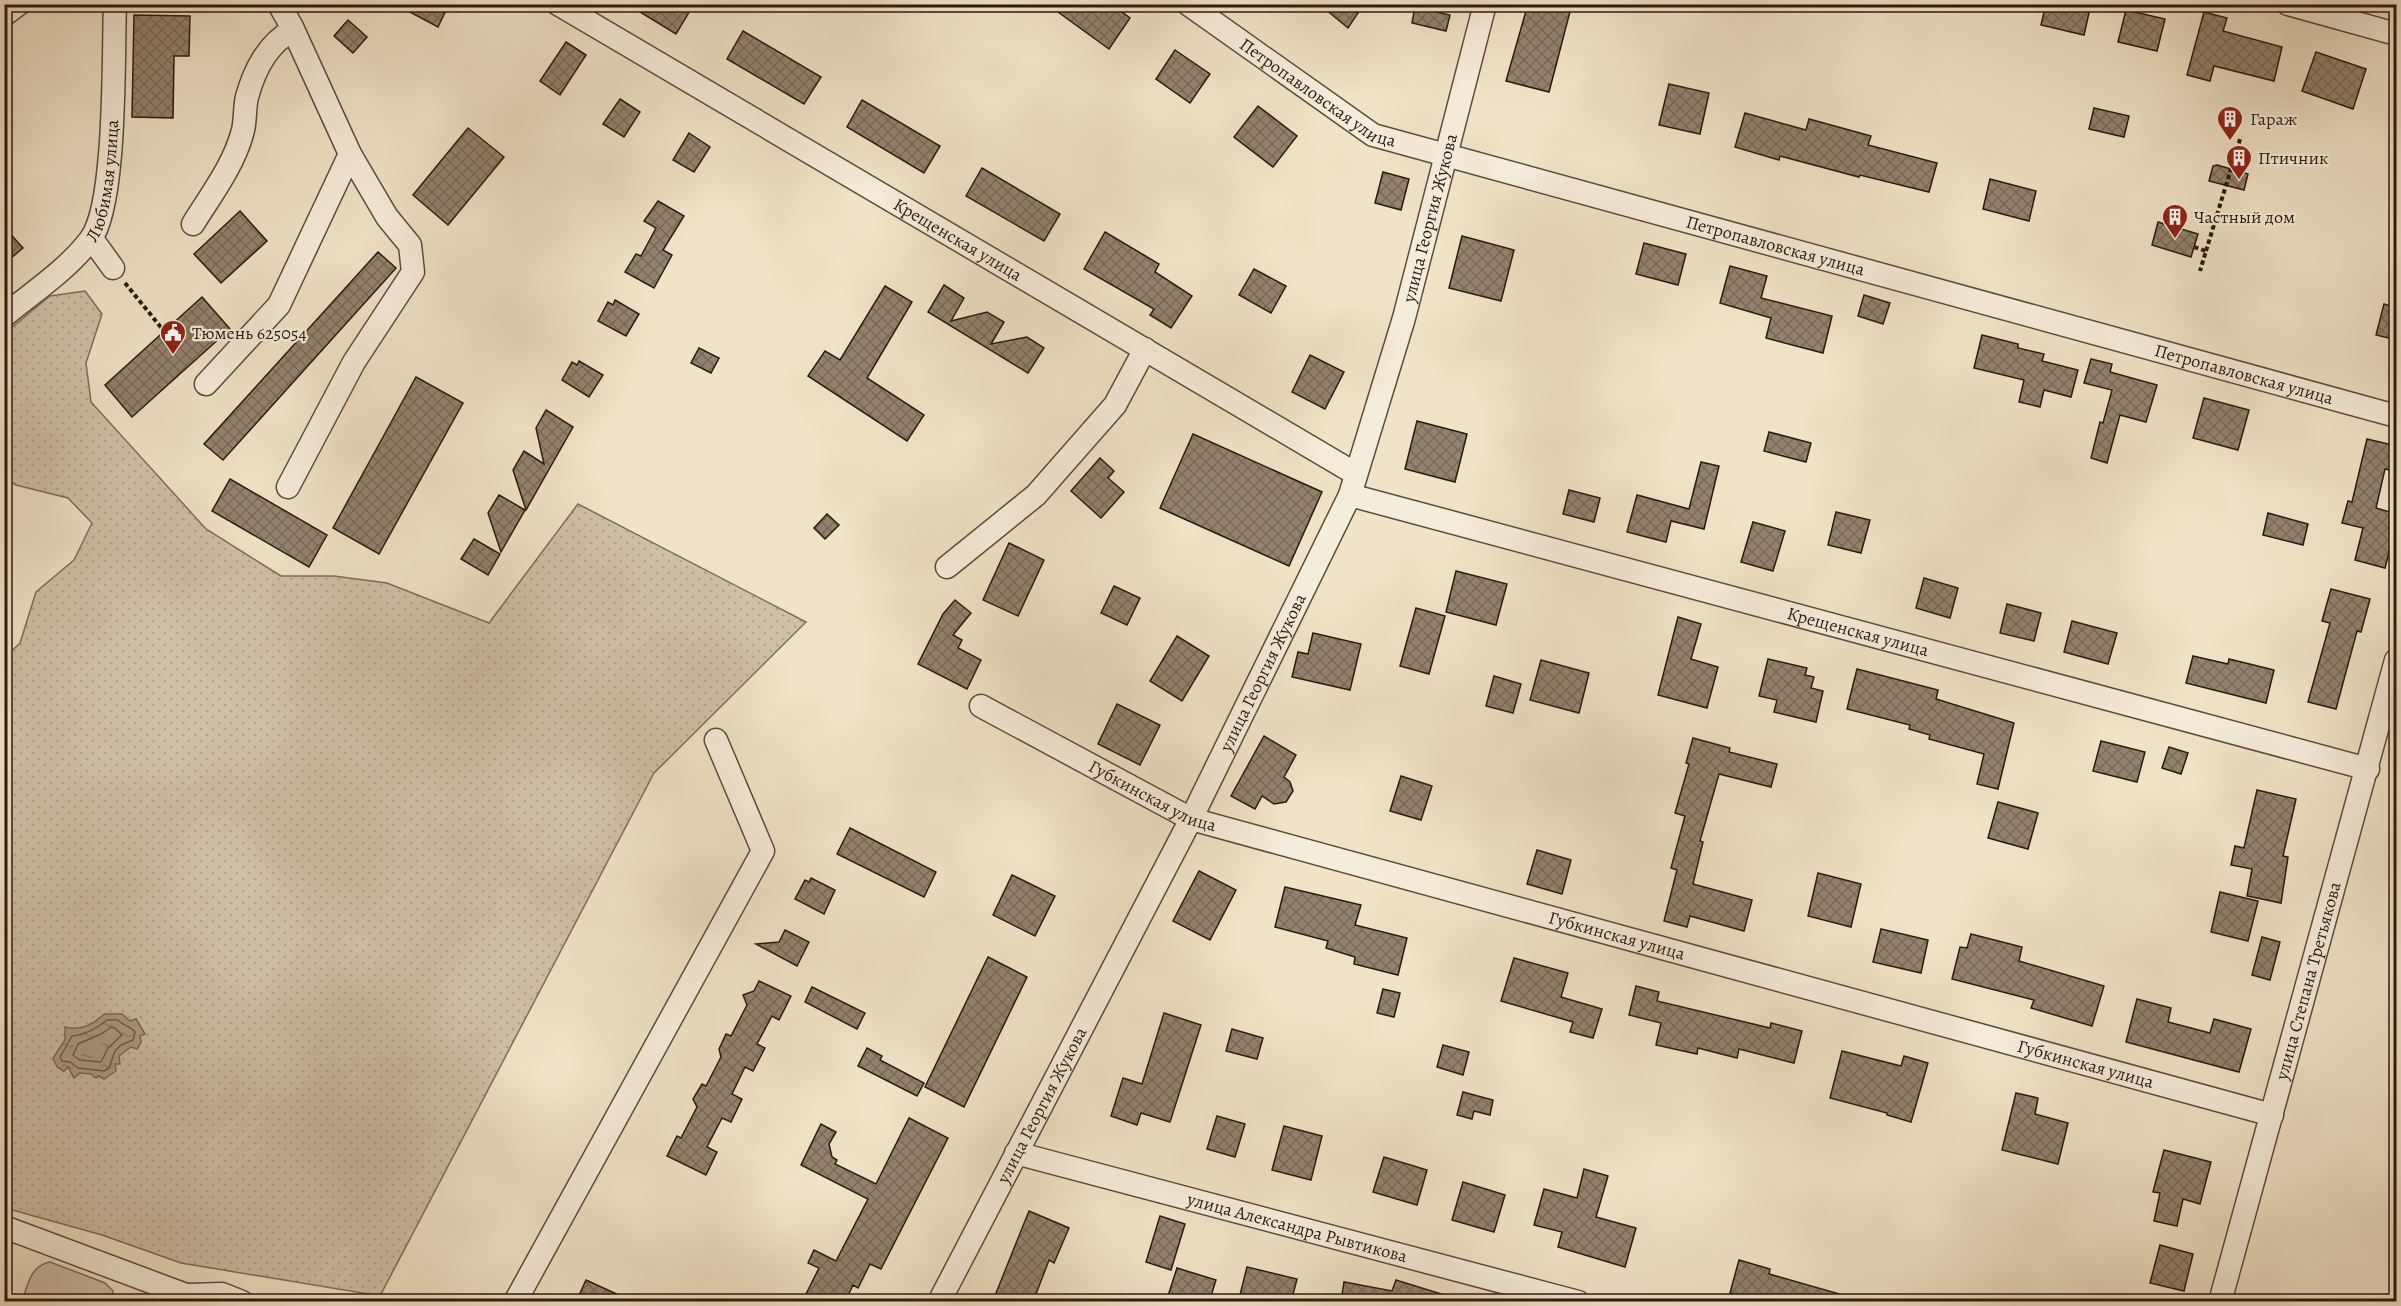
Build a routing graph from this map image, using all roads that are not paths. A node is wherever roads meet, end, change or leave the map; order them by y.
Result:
1 (19, 4) edge
2 (115, 4) edge
3 (279, 4) edge
4 (558, 4) edge
5 (1188, 4) edge
6 (1485, 4) edge
7 (2288, 4) edge
8 (4, 15) edge
9 (293, 30) junction
10 (2397, 34) edge
11 (350, 154) junction
12 (1446, 155) junction
13 (193, 224) dead end
14 (92, 238) junction
15 (112, 268) road end
16 (4, 316) edge
17 (1145, 349) junction
18 (206, 384) dead end
19 (2397, 416) edge
20 (1353, 484) junction
21 (288, 487) dead end
22 (947, 567) dead end
23 (2397, 660) edge
24 (981, 706) dead end
25 (716, 740) dead end
26 (2368, 769) junction
27 (1191, 819) junction
28 (2272, 1115) junction
29 (1016, 1153) junction
30 (4, 1227) edge
31 (185, 1298) edge
32 (243, 1302) edge
33 (515, 1302) edge
34 (939, 1302) edge
35 (1578, 1302) edge
36 (2220, 1302) edge

1 - 8 street
2 - 14 street, Любимая улица
3 - 9 street
4 - 17 street, Крещенская улица
5 - 12 street, Петропавловская улица
6 - 12 street, улица Георгия Жукова
7 - 10 street
9 - 11 street
9 - 13 street
11 - 18 street
11 - 21 street
12 - 19 street, Петропавловская улица
12 - 20 street, улица Георгия Жукова
14 - 15 street
14 - 16 street, Любимая улица
17 - 20 street, Крещенская улица
17 - 22 street
20 - 26 street, Крещенская улица
20 - 27 street, улица Георгия Жукова
23 - 26 street, улица Степана Третьякова
24 - 27 street, Губкинская улица
25 - 33 street
26 - 28 street, улица Степана Третьякова
27 - 28 street, Губкинская улица
27 - 29 street, улица Георгия Жукова
28 - 36 street, улица Степана Третьякова
29 - 34 street, улица Георгия Жукова
29 - 35 street, улица Александра Рывтикова
30 - 31 street
31 - 32 street

